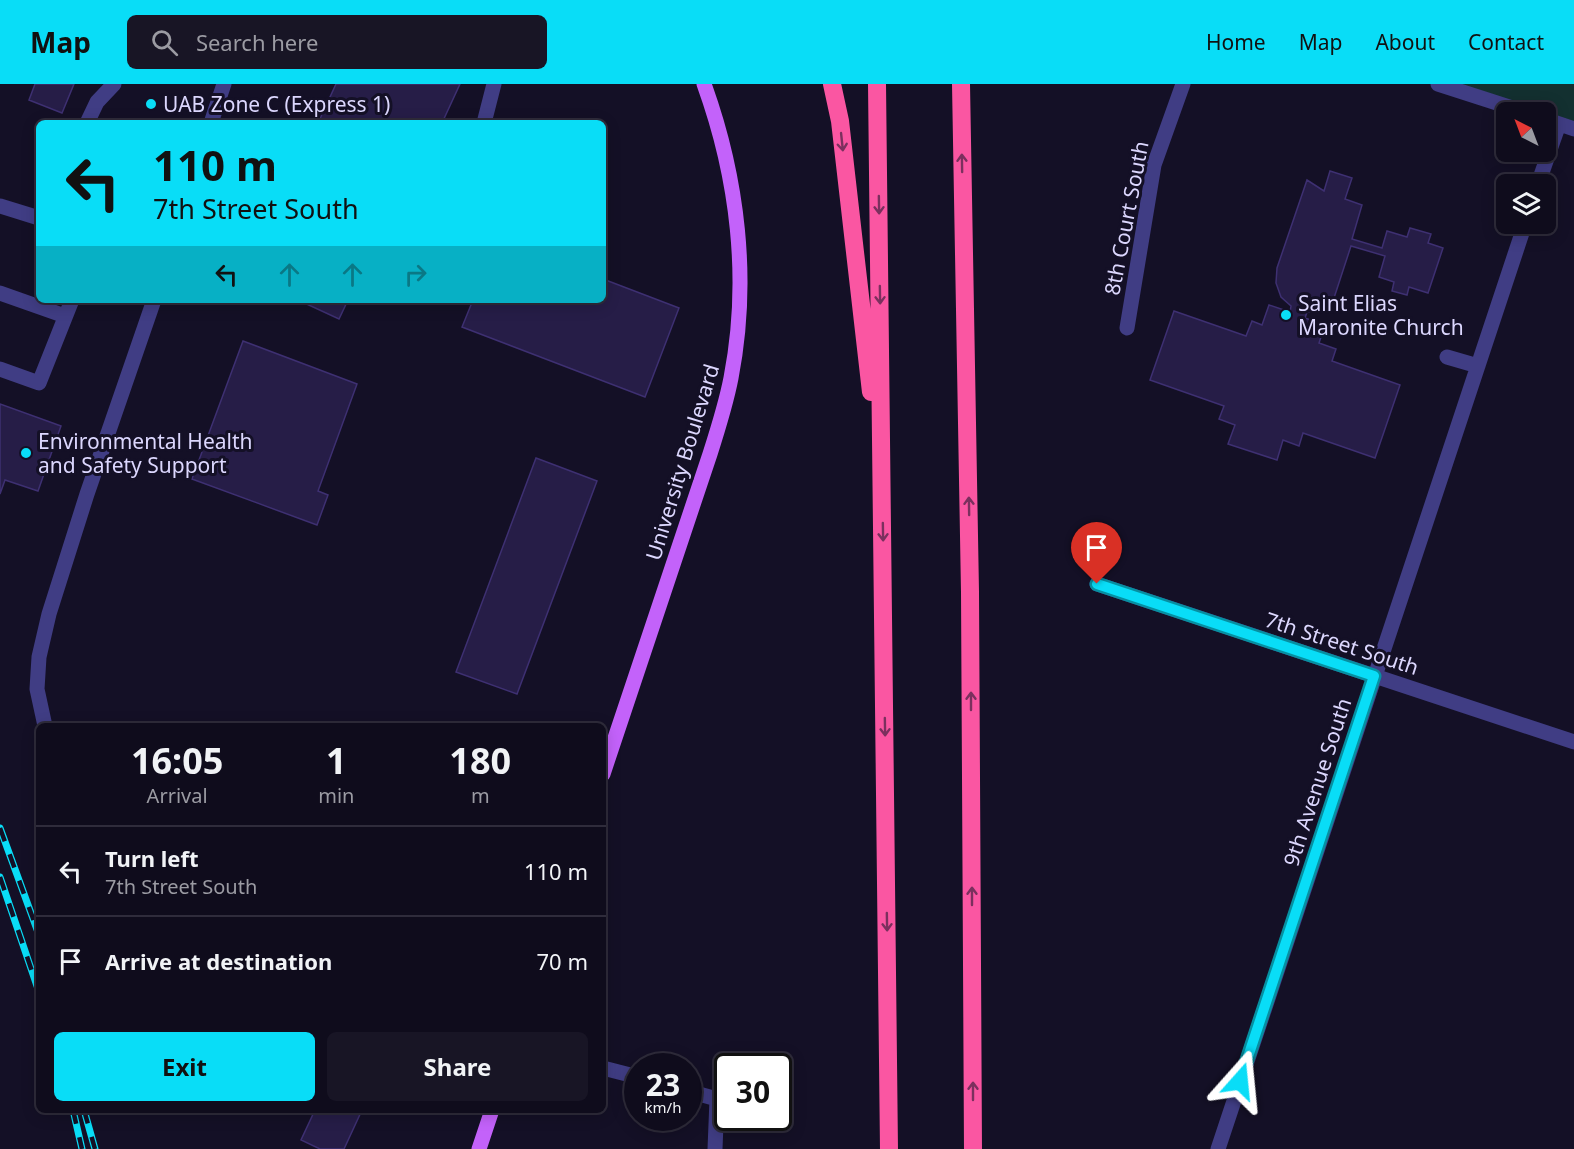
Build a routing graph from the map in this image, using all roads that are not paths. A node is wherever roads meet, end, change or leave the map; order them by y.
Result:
1 (114, 84) edge
2 (224, 84) edge
3 (494, 84) edge
4 (704, 84) edge
5 (832, 84) edge
6 (877, 84) edge
7 (961, 84) edge
8 (1183, 84) edge
9 (1438, 84) edge
10 (1496, 103) edge
11 (88, 120) edge
12 (212, 120) edge
13 (485, 120) edge
14 (1556, 122) edge
15 (1574, 129) edge
16 (0, 206) edge
17 (36, 217) edge
18 (1522, 234) edge
19 (0, 293) edge
20 (71, 303) edge
21 (153, 303) edge
22 (65, 316) junction
23 (1126, 328) dead end
24 (1447, 357) dead end
25 (1478, 366) junction
26 (0, 369) edge
27 (882, 492) junction
28 (1097, 584) dead end
29 (1374, 676) junction
30 (44, 723) edge
31 (1574, 742) edge
32 (606, 765) edge
33 (606, 1069) edge
34 (624, 1073) edge
35 (702, 1095) edge
36 (491, 1113) edge
37 (479, 1149) edge
38 (715, 1149) edge
39 (889, 1149) edge
40 (973, 1149) edge
41 (1218, 1149) edge

1 - 11 street
2 - 12 street
3 - 13 street
4 - 32 main road, University Boulevard
5 -> 27 highway
6 -> 27 highway
40 -> 7 highway
8 - 23 street, 8th Court South
9 - 10 street
14 - 15 street
16 - 17 street
18 - 25 street, 9th Avenue South
19 - 22 street
20 - 22 street
21 - 30 street
22 - 26 street
24 - 25 street
25 - 29 street, 9th Avenue South
27 -> 39 highway
28 - 29 street, 7th Street South
29 - 31 street, 7th Street South
29 - 41 street, 9th Avenue South
33 - 34 street
35 - 38 street
36 - 37 main road

